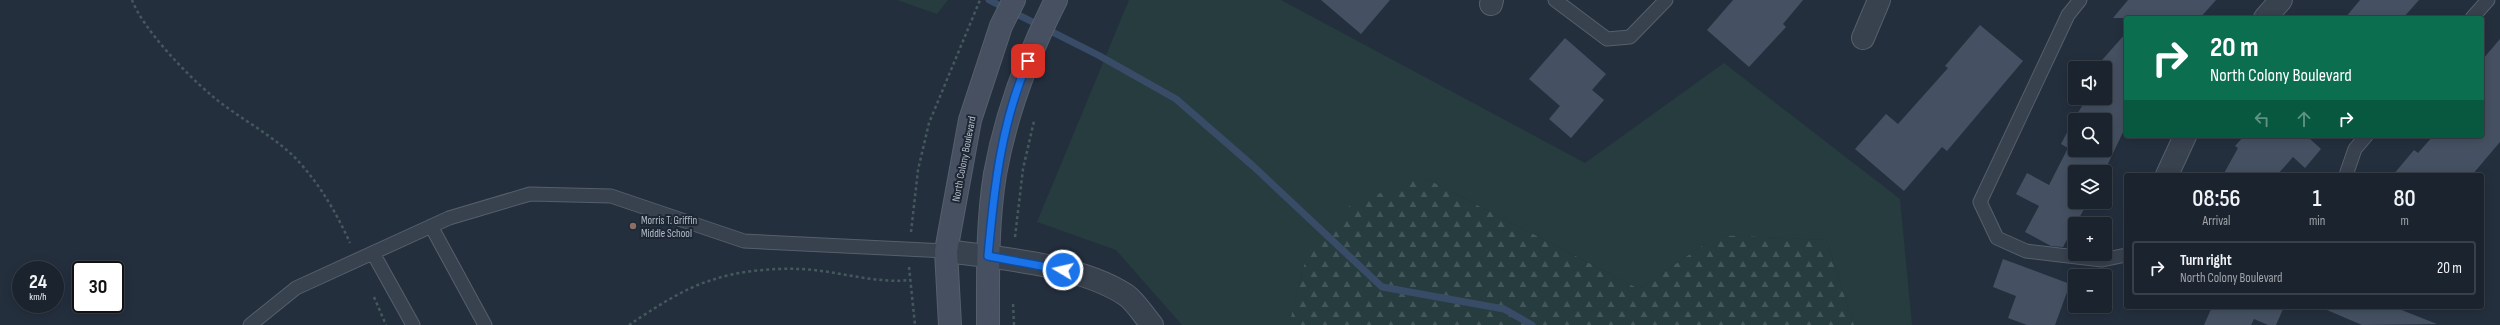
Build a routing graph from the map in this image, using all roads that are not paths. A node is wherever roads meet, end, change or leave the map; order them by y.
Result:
1 (1014, 0) edge
2 (1056, 0) edge
3 (1555, 0) edge
4 (1666, 0) edge
5 (1879, 0) edge
6 (2080, 0) edge
7 (2280, 0) edge
8 (2488, 0) edge
9 (2267, 16) edge
10 (2474, 16) edge
11 (1863, 38) dead end
12 (2184, 138) edge
13 (2364, 138) edge
14 (2168, 173) edge
15 (2347, 173) edge
16 (431, 226) junction
17 (946, 251) junction
18 (373, 253) junction
19 (2124, 255) edge
20 (988, 256) junction
21 (250, 325) edge
22 (414, 325) edge
23 (485, 325) edge
24 (950, 325) edge
25 (988, 325) edge
26 (1152, 325) edge

1 - 17 main road, North Colony Boulevard
2 - 20 main road
3 - 4 lane
5 - 11 street
6 - 19 lane
7 - 9 street
8 - 10 lane
12 - 14 street
13 - 15 lane
16 - 17 lane
16 - 18 lane
16 - 23 lane
17 - 20 street
17 - 24 main road, North Colony Boulevard
18 - 21 lane
18 - 22 lane
20 - 25 main road
20 - 26 street

